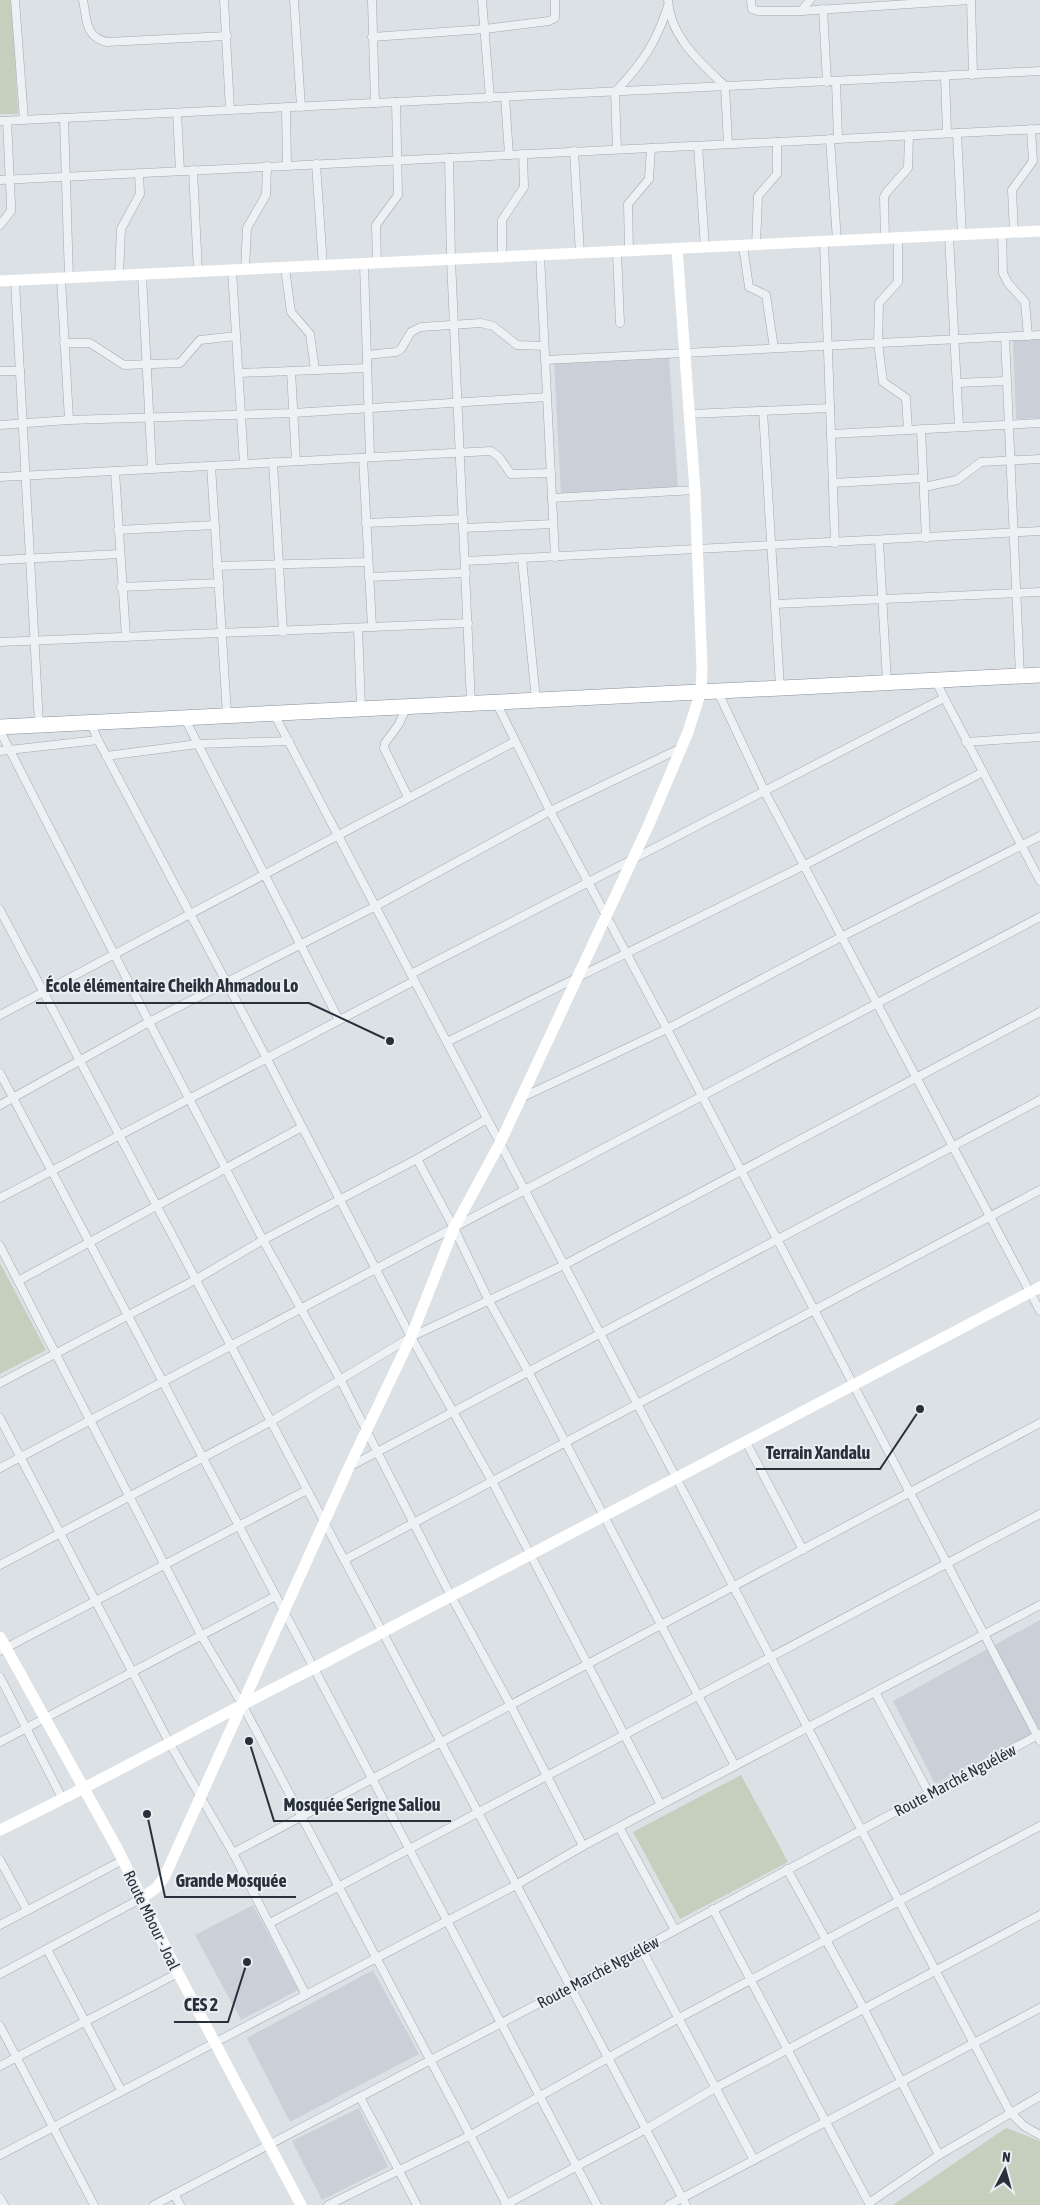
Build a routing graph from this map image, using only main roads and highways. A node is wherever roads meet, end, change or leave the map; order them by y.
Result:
1 (1040, 232) edge
2 (677, 249) junction
3 (0, 281) edge
4 (1040, 675) edge
5 (701, 691) junction
6 (0, 729) edge
7 (1035, 1290) edge
8 (0, 1637) edge
9 (3, 1650) edge
10 (242, 1704) junction
11 (84, 1789) junction
12 (0, 1830) edge
13 (142, 1898) junction
14 (301, 2205) edge

1 - 2 main road
2 - 3 main road
2 - 5 main road
4 - 5 highway
5 - 6 highway
5 - 10 main road
7 - 10 main road
8 - 9 main road, Route Mbour - Joal
9 - 11 main road, Route Mbour - Joal
10 - 11 main road
10 - 13 main road
11 - 12 main road
11 - 13 main road, Route Mbour - Joal
13 - 14 main road, Route Mbour - Joal

